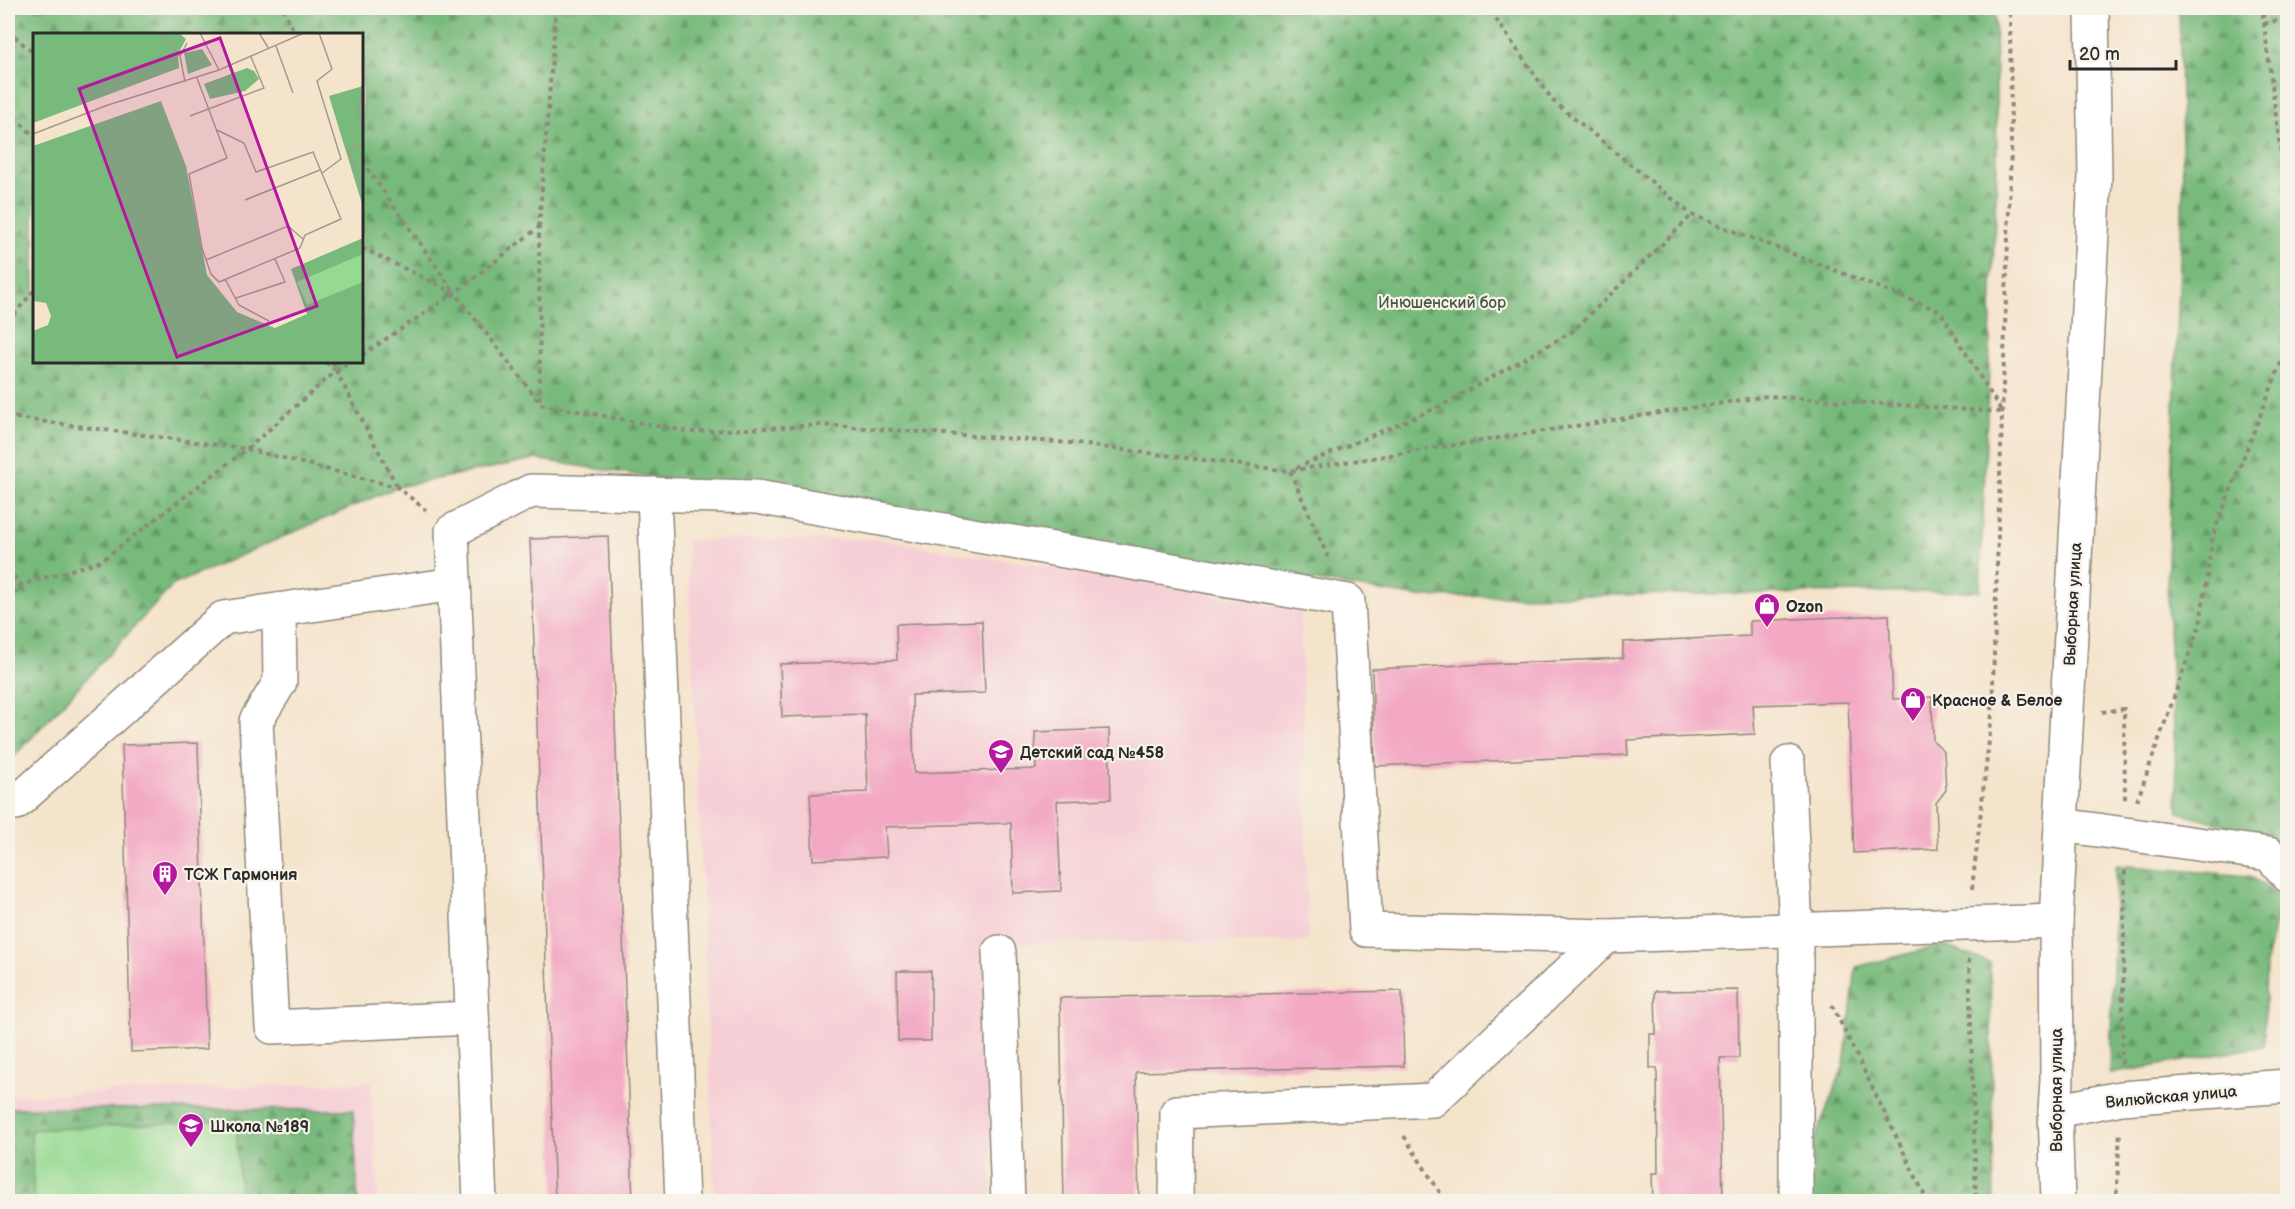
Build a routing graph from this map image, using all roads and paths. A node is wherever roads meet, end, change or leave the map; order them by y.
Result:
1 (283, 8) edge
2 (556, 8) edge
3 (1488, 8) edge
4 (2010, 8) edge
5 (2092, 8) edge
6 (2262, 8) edge
7 (2288, 17) edge
8 (2264, 24) junction
9 (8, 30) edge
10 (295, 33) edge
11 (33, 53) edge
12 (8, 111) edge
13 (33, 135) edge
14 (363, 162) edge
15 (1692, 215) junction
16 (539, 227) junction
17 (363, 248) edge
18 (33, 291) edge
19 (455, 293) junction
20 (8, 322) edge
21 (2287, 350) edge
22 (363, 354) edge
23 (327, 363) edge
24 (333, 363) edge
25 (349, 363) edge
26 (336, 371) junction
27 (540, 404) junction
28 (8, 410) edge
29 (2002, 412) junction
30 (17, 418) junction
31 (8, 423) edge
32 (247, 449) junction
33 (1289, 471) junction
34 (397, 487) junction
35 (654, 494) junction
36 (452, 531) junction
37 (8, 569) edge
38 (21, 585) junction
39 (454, 585) junction
40 (8, 601) edge
41 (1348, 602) junction
42 (279, 610) junction
43 (2102, 712) dead end
44 (1788, 763) dead end
45 (16, 803) dead end
46 (2061, 825) junction
47 (2126, 834) junction
48 (2281, 859) edge
49 (2055, 921) junction
50 (1967, 925) junction
51 (1796, 930) junction
52 (1606, 936) junction
53 (999, 952) dead end
54 (1831, 1003) dead end
55 (472, 1018) junction
56 (2288, 1086) edge
57 (2121, 1098) junction
58 (1383, 1102) junction
59 (2055, 1111) junction
60 (480, 1202) edge
61 (682, 1202) edge
62 (1008, 1202) edge
63 (1176, 1202) edge
64 (1446, 1202) edge
65 (1796, 1202) edge
66 (1928, 1202) edge
67 (1976, 1202) edge
68 (2058, 1202) edge
69 (2116, 1202) edge

1 - 10 path
2 - 16 path
3 - 15 path
4 - 29 path
5 - 46 main road, Выборная улица
6 - 8 path
7 - 8 path
8 - 21 path
9 - 11 path
12 - 13 path
14 - 19 path
15 - 29 path
15 - 33 path
16 - 19 path
16 - 27 path
17 - 19 path
18 - 20 path
19 - 22 path
19 - 27 path
21 - 47 path
23 - 26 path
24 - 26 path
25 - 26 path
26 - 32 path
26 - 34 path
27 - 33 path
28 - 30 path
29 - 33 path
29 - 50 path
30 - 31 path
30 - 32 path
32 - 34 path
32 - 38 path
33 - 41 path
34 - 36 path
35 - 36 main road
35 - 41 main road
35 - 61 main road
36 - 39 main road
37 - 38 path
38 - 40 path
39 - 42 main road
39 - 55 main road
41 - 52 main road
42 - 45 main road
42 - 55 main road
43 - 47 path
44 - 51 main road
46 - 47 main road
46 - 49 main road, Выборная улица
47 - 48 main road
47 - 57 path
49 - 50 main road
49 - 59 main road, Выборная улица
50 - 51 main road
50 - 67 path
51 - 52 main road
51 - 65 main road
52 - 58 main road
53 - 62 main road
54 - 66 path
55 - 60 main road
56 - 57 main road, Вилюйская улица
57 - 59 main road, Вилюйская улица
57 - 69 path
58 - 63 main road
58 - 64 path
59 - 68 main road, Выборная улица

